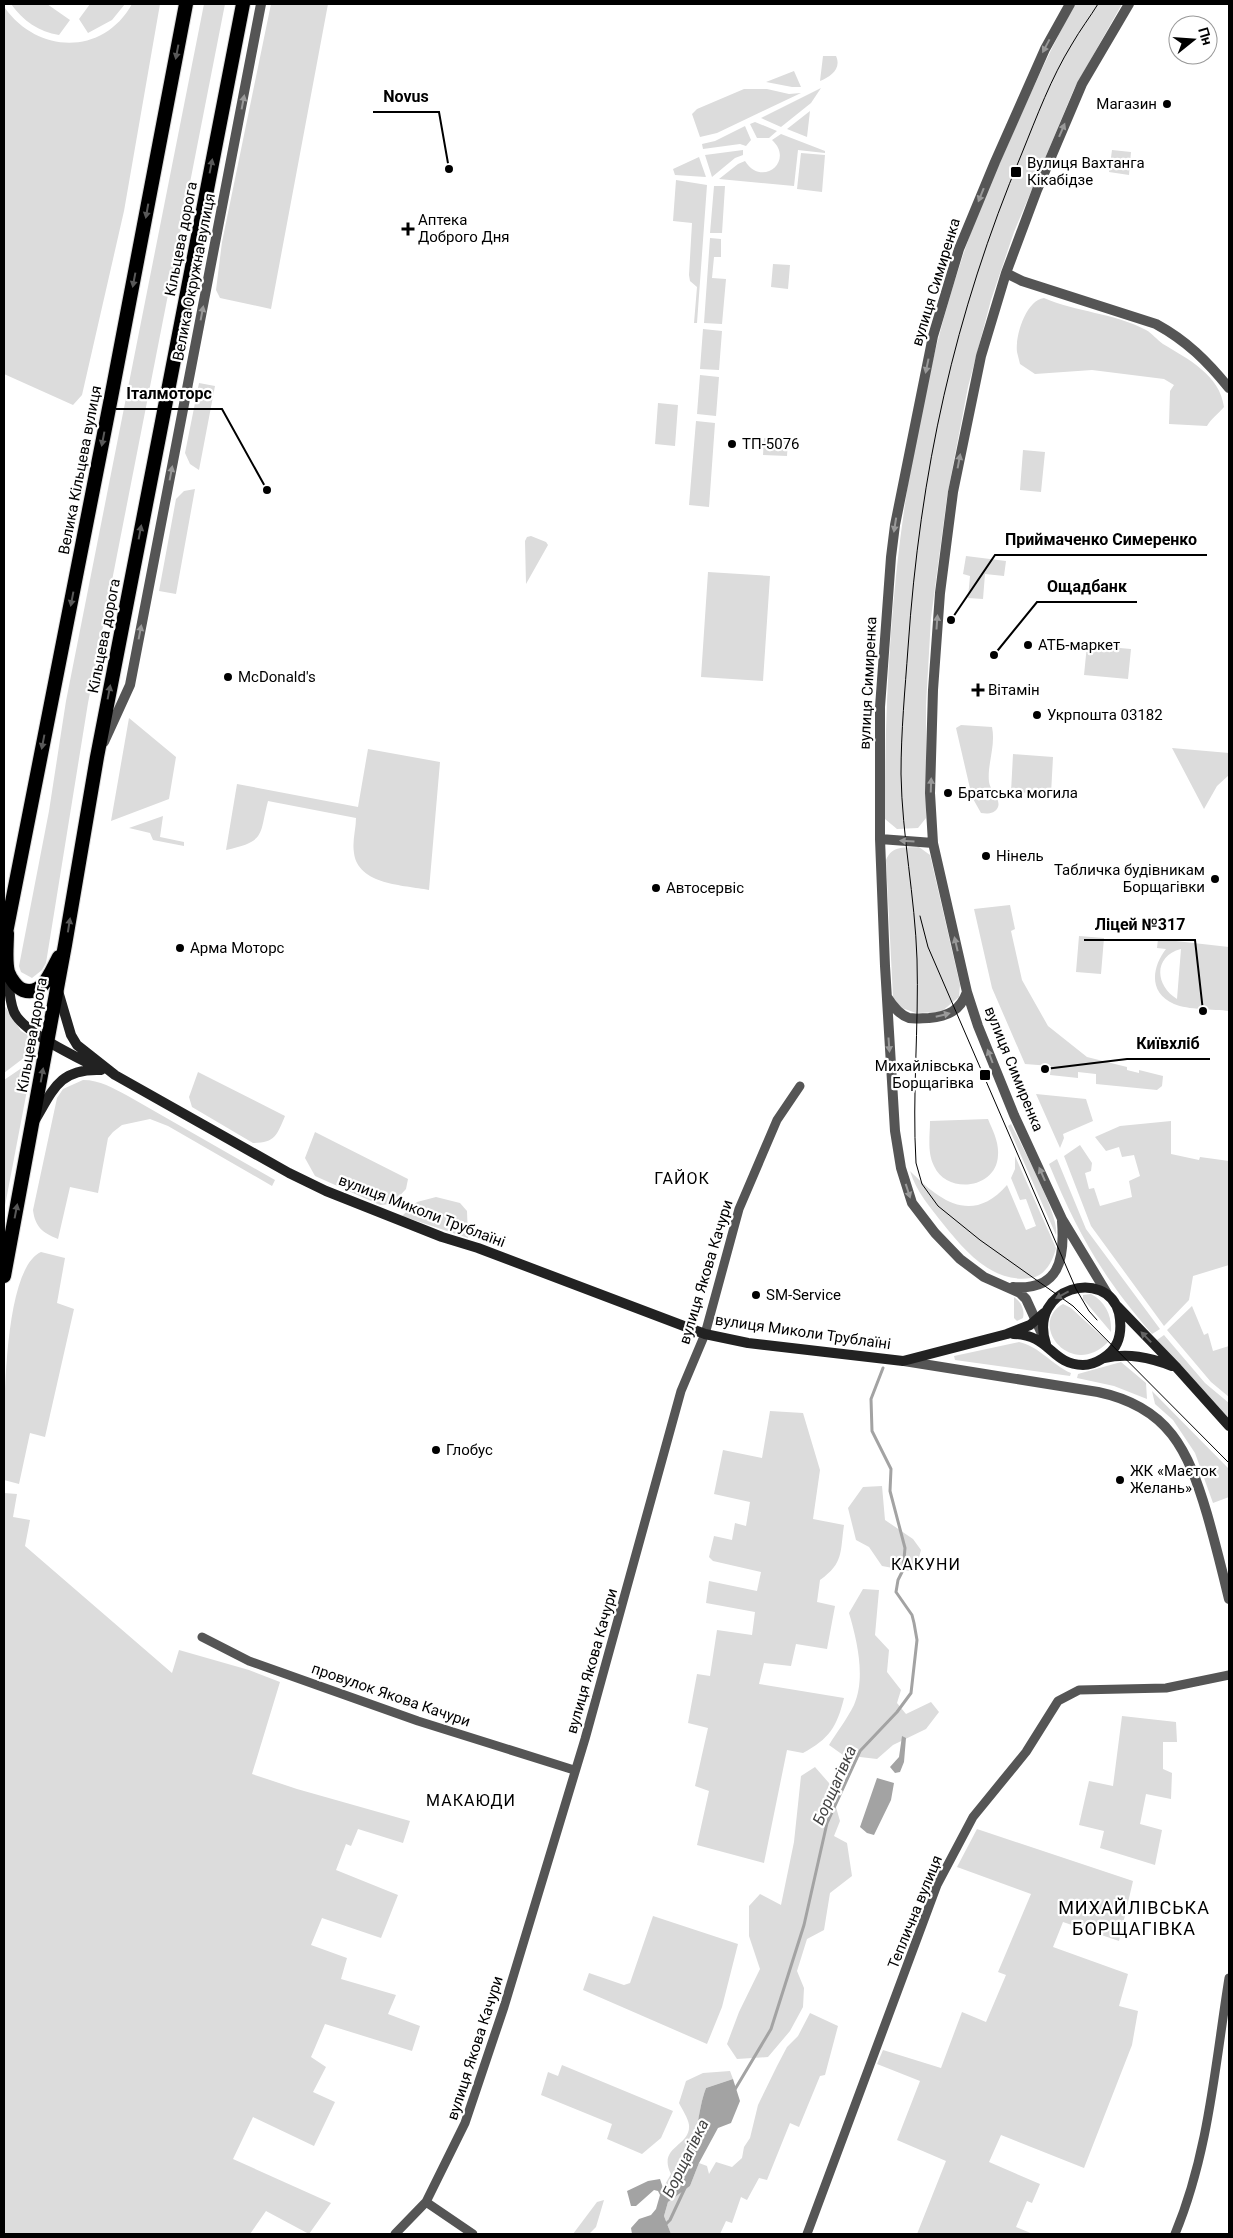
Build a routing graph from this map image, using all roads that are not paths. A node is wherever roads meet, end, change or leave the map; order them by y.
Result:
1 (186, 4) edge
2 (242, 4) edge
3 (262, 4) edge
4 (1070, 4) edge
5 (1130, 4) edge
6 (1006, 273) junction
7 (1229, 388) edge
8 (97, 757) junction
9 (880, 839) junction
10 (933, 842) junction
11 (5, 936) edge
12 (65, 945) junction
13 (8, 973) junction
14 (57, 988) junction
15 (967, 992) junction
16 (886, 996) junction
17 (48, 1041) junction
18 (101, 1070) junction
19 (114, 1075) junction
20 (800, 1086) dead end
21 (33, 1123) junction
22 (1062, 1219) junction
23 (4, 1276) edge
24 (1012, 1287) junction
25 (1108, 1295) junction
26 (1117, 1306) junction
27 (1044, 1313) junction
28 (1035, 1321) junction
29 (705, 1334) junction
30 (1007, 1334) junction
31 (1042, 1334) junction
32 (1046, 1344) junction
33 (1103, 1358) junction
34 (903, 1360) junction
35 (1177, 1368) junction
36 (1229, 1426) edge
37 (1229, 1599) edge
38 (202, 1637) dead end
39 (1229, 1675) edge
40 (574, 1770) junction
41 (1229, 1978) edge
42 (426, 2202) junction
43 (395, 2234) edge
44 (473, 2234) edge
45 (807, 2234) edge
46 (1175, 2234) edge

1 -> 11 highway, Велика Кільцева вулиця
8 -> 2 highway, Кільцева дорога
8 -> 3 street, Велика Окружна вулиця
4 -> 9 street, вулиця Симиренка
6 -> 5 street, вулиця Симиренка
6 - 7 street
10 -> 6 street, вулиця Симиренка
12 -> 8 highway, Кільцева дорога
10 -> 9 street
9 - 16 street, вулиця Симиренка
15 -> 10 street, вулиця Симиренка
11 - 13 highway, Велика Кільцева вулиця
12 - 13 highway
12 - 14 highway, Кільцева дорога
13 - 17 main road
14 - 17 highway, Кільцева дорога
14 - 19 main road, вулиця Миколи Трублаїні
16 -> 15 street
22 -> 15 street, вулиця Симиренка
16 -> 24 street, вулиця Симиренка
17 - 18 main road
21 -> 17 highway, Кільцева дорога
18 - 19 main road, вулиця Миколи Трублаїні
18 - 21 main road, вулиця Миколи Трублаїні
19 - 29 main road, вулиця Миколи Трублаїні
20 - 29 street, вулиця Якова Качури
23 -> 21 highway, Кільцева дорога
22 - 24 street
22 - 25 street, вулиця Симиренка
24 - 28 street, вулиця Симиренка
25 - 26 main road
25 -> 27 main road
26 - 33 main road
35 -> 26 main road
27 - 28 main road
27 - 31 main road
28 - 30 main road
28 - 31 street, вулиця Симиренка
29 - 34 main road, вулиця Миколи Трублаїні
29 - 40 street, вулиця Якова Качури
30 - 32 main road
30 - 34 main road
31 - 32 main road
32 - 33 main road
33 - 35 main road
34 - 37 street, вулиця Миколи Трублаїні
35 - 36 main road
38 - 40 street, провулок Якова Качури
39 - 45 street, Теплична вулиця
40 - 42 street, вулиця Якова Качури
41 - 46 street
42 - 43 street, вулиця Якова Качури
42 - 44 street

